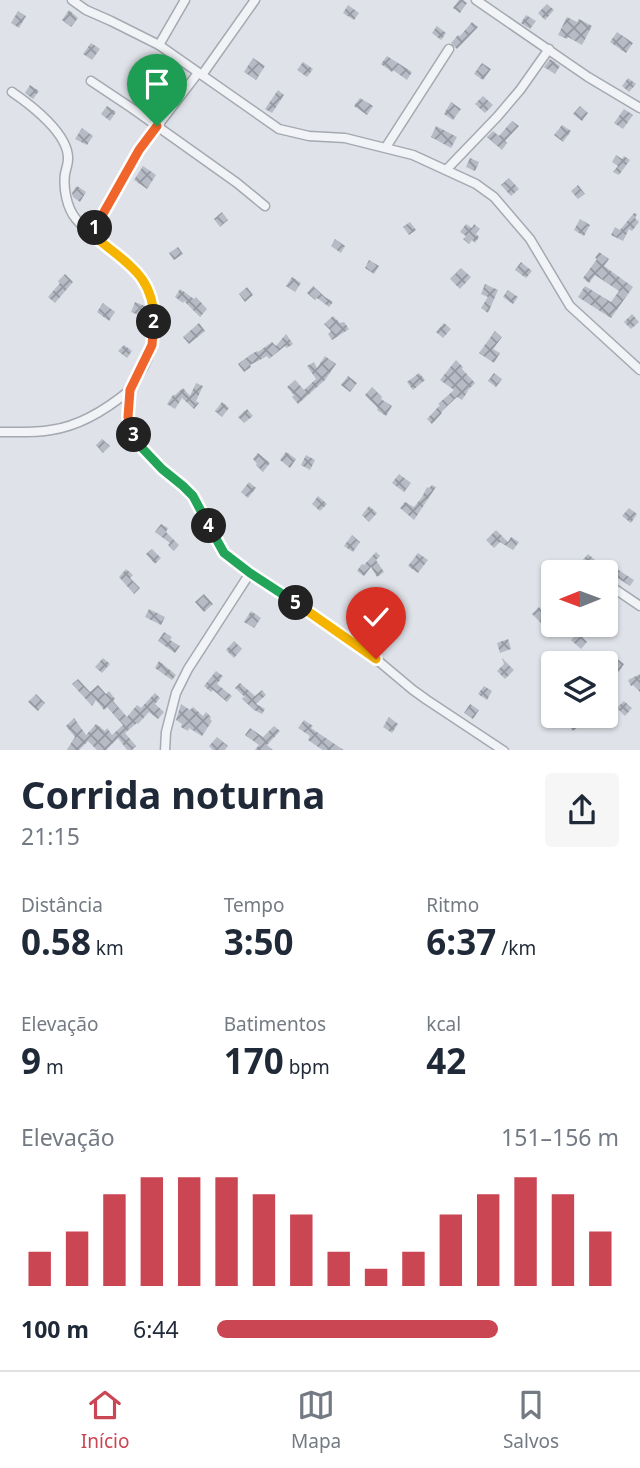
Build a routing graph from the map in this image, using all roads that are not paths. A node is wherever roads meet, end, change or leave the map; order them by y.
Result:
1 (72, 0) edge
2 (185, 0) edge
3 (254, 0) edge
4 (476, 0) edge
5 (159, 45) junction
6 (449, 49) dead end
7 (549, 49) junction
8 (200, 74) junction
9 (91, 81) dead end
10 (12, 92) dead end
11 (640, 108) edge
12 (157, 126) junction
13 (386, 147) junction
14 (447, 169) junction
15 (265, 206) dead end
16 (92, 234) junction
17 (640, 370) edge
18 (130, 390) junction
19 (0, 432) edge
20 (250, 573) junction
21 (618, 591) edge
22 (640, 606) edge
23 (165, 750) edge
24 (502, 750) edge

1 - 5 street
2 - 5 street
3 - 8 street
4 - 7 street
5 - 8 street
6 - 13 street
7 - 11 street
7 - 14 street
8 - 12 street
8 - 13 street
9 - 12 street
10 - 16 street
12 - 15 street
12 - 16 street
13 - 14 street
14 - 17 street
16 - 18 street
18 - 19 street
18 - 20 street
20 - 23 street
20 - 24 street
21 - 22 street

